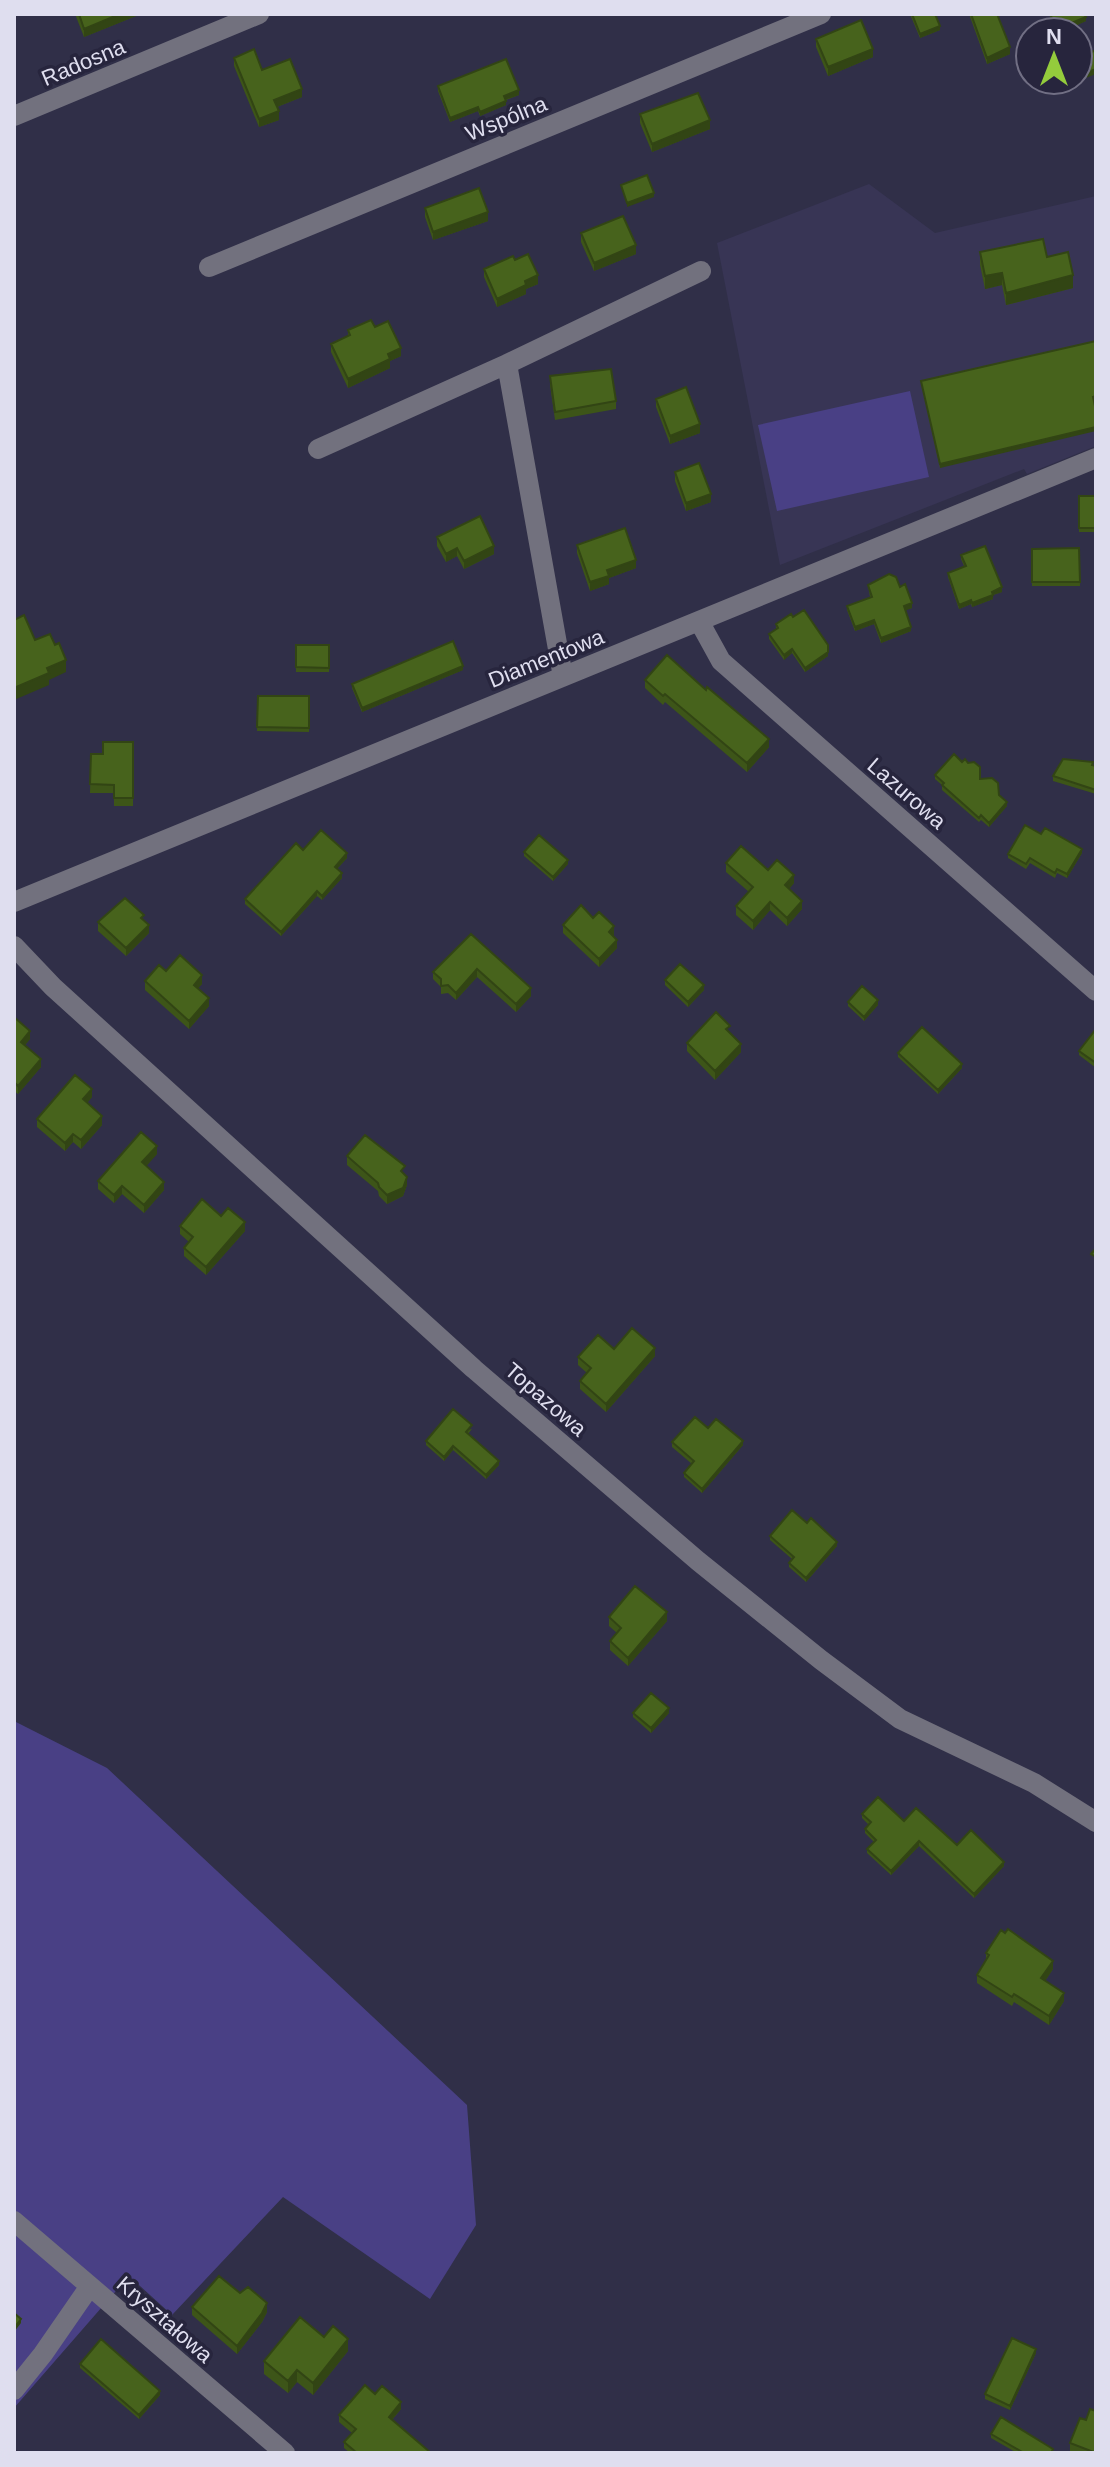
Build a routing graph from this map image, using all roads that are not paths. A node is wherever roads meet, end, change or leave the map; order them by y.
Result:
1 (259, 14) edge
2 (821, 14) edge
3 (14, 116) edge
4 (209, 267) dead end
5 (701, 271) dead end
6 (507, 364) junction
7 (318, 449) dead end
8 (1096, 458) edge
9 (699, 621) junction
10 (563, 677) junction
11 (14, 902) edge
12 (14, 946) edge
13 (1096, 991) edge
14 (1096, 1822) edge
15 (14, 2221) edge
16 (90, 2286) junction
17 (14, 2390) edge
18 (285, 2453) edge

1 - 3 street, Radosna
2 - 4 street, Wspólna
5 - 6 street
6 - 7 street
6 - 10 street
8 - 9 street, Diamentowa
9 - 10 street, Diamentowa
9 - 13 street, Lazurowa
10 - 11 street, Diamentowa
12 - 14 street, Topazowa
15 - 16 street, Kryształowa
16 - 17 street
16 - 18 street, Kryształowa

